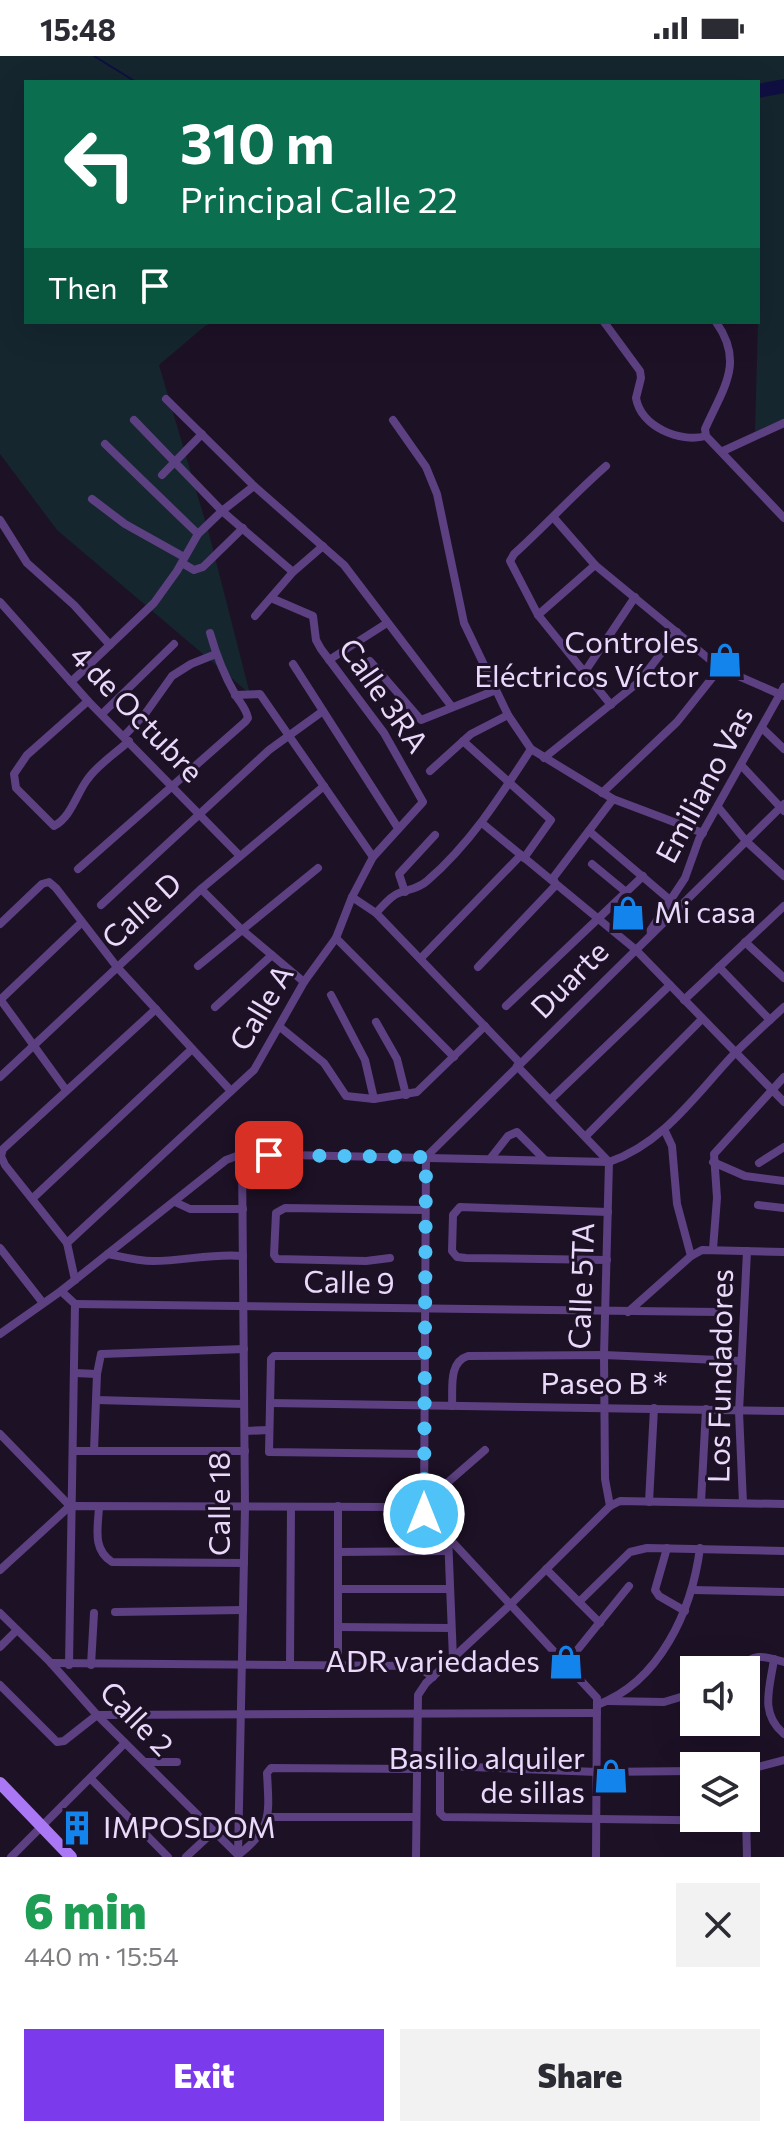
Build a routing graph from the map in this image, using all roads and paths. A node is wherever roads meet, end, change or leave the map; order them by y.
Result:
1 (605, 324) edge
2 (717, 324) edge
3 (166, 399) dead end
4 (134, 420) dead end
5 (393, 420) dead end
6 (784, 423) edge
7 (202, 434) junction
8 (706, 436) junction
9 (105, 444) dead end
10 (723, 451) junction
11 (175, 462) junction
12 (606, 466) dead end
13 (162, 475) dead end
14 (254, 486) junction
15 (92, 499) dead end
16 (222, 511) junction
17 (554, 518) junction
18 (784, 518) edge
19 (0, 520) edge
20 (243, 528) junction
21 (3, 531) edge
22 (198, 534) junction
23 (323, 546) junction
24 (183, 560) junction
25 (595, 565) junction
26 (293, 572) junction
27 (635, 597) junction
28 (271, 598) junction
29 (0, 602) edge
30 (538, 615) junction
31 (255, 616) dead end
32 (387, 623) junction
33 (677, 632) junction
34 (210, 633) dead end
35 (174, 644) dead end
36 (110, 645) junction
37 (216, 654) junction
38 (329, 660) junction
39 (370, 661) dead end
40 (293, 664) dead end
41 (720, 668) junction
42 (584, 673) junction
43 (71, 682) junction
44 (496, 690) junction
45 (783, 692) edge
46 (235, 695) junction
47 (88, 701) junction
48 (611, 705) junction
49 (452, 707) junction
50 (323, 711) junction
51 (102, 714) junction
52 (508, 715) junction
53 (762, 728) junction
54 (290, 736) junction
55 (127, 738) junction
56 (463, 741) junction
57 (531, 749) junction
58 (784, 749) edge
59 (544, 758) junction
60 (741, 765) junction
61 (430, 771) dead end
62 (509, 784) junction
63 (171, 786) junction
64 (324, 786) junction
65 (602, 793) junction
66 (613, 799) junction
67 (423, 800) joint
68 (718, 807) junction
69 (783, 807) edge
70 (199, 814) junction
71 (482, 823) junction
72 (398, 828) junction
73 (589, 831) junction
74 (703, 833) junction
75 (435, 835) dead end
76 (746, 841) junction
77 (240, 856) junction
78 (522, 856) junction
79 (373, 857) junction
80 (592, 864) dead end
81 (318, 868) dead end
82 (78, 869) dead end
83 (643, 876) junction
84 (784, 876) edge
85 (556, 885) junction
86 (201, 889) junction
87 (405, 892) junction
88 (626, 892) junction
89 (352, 897) junction
90 (670, 900) junction
91 (101, 905) dead end
92 (783, 909) edge
93 (376, 913) junction
94 (598, 918) junction
95 (81, 923) junction
96 (0, 924) edge
97 (241, 929) junction
98 (336, 938) junction
99 (745, 942) junction
100 (638, 947) junction
101 (272, 955) junction
102 (421, 958) junction
103 (198, 966) dead end
104 (117, 967) junction
105 (478, 967) dead end
106 (719, 967) junction
107 (784, 978) edge
108 (304, 982) junction
109 (670, 985) junction
110 (331, 995) dead end
111 (0, 999) edge
112 (684, 1000) junction
113 (506, 1006) dead end
114 (215, 1007) dead end
115 (784, 1007) edge
116 (156, 1009) junction
117 (702, 1019) junction
118 (770, 1020) junction
119 (376, 1022) dead end
120 (485, 1026) junction
121 (280, 1027) junction
122 (34, 1044) junction
123 (192, 1049) junction
124 (735, 1053) junction
125 (454, 1057) junction
126 (518, 1064) junction
127 (0, 1077) edge
128 (784, 1077) edge
129 (772, 1089) junction
130 (66, 1090) junction
131 (231, 1091) junction
132 (406, 1095) junction
133 (374, 1099) junction
134 (550, 1100) junction
135 (784, 1102) edge
136 (664, 1129) junction
137 (586, 1136) junction
138 (784, 1147) edge
139 (242, 1154) junction
140 (1, 1156) edge
141 (426, 1157) junction
142 (490, 1159) junction
143 (545, 1160) junction
144 (609, 1162) junction
145 (713, 1162) junction
146 (759, 1163) dead end
147 (784, 1181) edge
148 (33, 1198) junction
149 (175, 1202) junction
150 (758, 1205) dead end
151 (784, 1208) edge
152 (243, 1209) junction
153 (425, 1210) junction
154 (608, 1212) junction
155 (67, 1243) junction
156 (0, 1248) edge
157 (713, 1249) junction
158 (747, 1251) junction
159 (784, 1252) edge
160 (108, 1254) junction
161 (243, 1256) junction
162 (691, 1256) junction
163 (390, 1258) dead end
164 (607, 1260) junction
165 (75, 1280) junction
166 (61, 1291) junction
167 (43, 1303) junction
168 (75, 1304) junction
169 (244, 1306) junction
170 (425, 1308) junction
171 (606, 1311) junction
172 (627, 1312) junction
173 (719, 1312) dead end
174 (0, 1334) edge
175 (244, 1349) junction
176 (604, 1355) junction
177 (425, 1356) junction
178 (741, 1361) junction
179 (74, 1373) junction
180 (97, 1374) junction
181 (96, 1400) junction
182 (270, 1403) junction
183 (244, 1404) junction
184 (452, 1406) junction
185 (424, 1407) junction
186 (654, 1408) junction
187 (605, 1409) junction
188 (706, 1409) junction
189 (784, 1411) edge
190 (739, 1412) junction
191 (269, 1430) junction
192 (245, 1431) junction
193 (0, 1434) edge
194 (485, 1450) dead end
195 (73, 1451) junction
196 (94, 1451) junction
197 (245, 1451) junction
198 (424, 1454) junction
199 (649, 1502) junction
200 (701, 1502) junction
201 (424, 1503) junction
202 (743, 1503) junction
203 (784, 1504) edge
204 (70, 1506) junction
205 (338, 1506) junction
206 (610, 1506) junction
207 (99, 1507) junction
208 (291, 1507) junction
209 (245, 1508) junction
210 (424, 1514) junction
211 (447, 1535) junction
212 (667, 1548) junction
213 (700, 1548) junction
214 (448, 1551) junction
215 (784, 1551) edge
216 (338, 1552) junction
217 (244, 1563) junction
218 (546, 1569) junction
219 (0, 1570) edge
220 (629, 1586) dead end
221 (338, 1589) junction
222 (450, 1589) junction
223 (693, 1590) junction
224 (784, 1592) edge
225 (579, 1602) junction
226 (511, 1604) junction
227 (243, 1610) junction
228 (685, 1611) junction
229 (115, 1612) dead end
230 (0, 1613) edge
231 (94, 1613) dead end
232 (600, 1623) junction
233 (338, 1627) junction
234 (451, 1628) junction
235 (17, 1630) junction
236 (0, 1647) edge
237 (760, 1656) edge
238 (453, 1659) junction
239 (774, 1659) junction
240 (784, 1662) edge
241 (51, 1663) junction
242 (242, 1663) junction
243 (290, 1664) junction
244 (566, 1664) junction
245 (69, 1665) junction
246 (91, 1665) junction
247 (338, 1665) junction
248 (433, 1677) junction
249 (0, 1685) edge
250 (680, 1697) edge
251 (607, 1701) junction
252 (597, 1705) junction
253 (416, 1714) junction
254 (97, 1715) junction
255 (241, 1715) junction
256 (784, 1734) edge
257 (125, 1743) junction
258 (784, 1760) edge
259 (144, 1762) junction
260 (177, 1762) dead end
261 (760, 1766) edge
262 (416, 1769) junction
263 (680, 1771) edge
264 (597, 1772) junction
265 (91, 1779) junction
266 (0, 1783) edge
267 (269, 1817) junction
268 (416, 1817) junction
269 (596, 1818) junction
270 (680, 1818) edge
271 (41, 1827) junction
272 (214, 1831) junction
273 (746, 1832) edge
274 (239, 1856) edge
275 (11, 1857) edge
276 (71, 1857) edge
277 (168, 1857) edge
278 (186, 1857) edge
279 (416, 1857) edge
280 (596, 1857) edge
281 (747, 1857) edge

1 - 8 street
2 - 8 street
3 - 7 street
4 - 11 street
5 - 44 street
6 - 10 street
7 - 11 street
7 - 14 street
8 - 10 street
9 - 22 street
10 - 18 street
11 - 13 street
11 - 16 street
12 - 17 street
14 - 16 street
14 - 23 street
15 - 24 street
16 - 20 street
16 - 22 street
17 - 25 street
17 - 30 street
19 - 21 street
20 - 24 street
20 - 26 street
21 - 36 street
22 - 24 street
23 - 26 street
23 - 32 street
24 - 36 street
25 - 27 street
25 - 30 street
26 - 28 street
27 - 33 street
27 - 42 street
28 - 31 street
28 - 38 street, Calle 3RA
29 - 43 street, 4 de Octubre
30 - 42 street
32 - 38 street
32 - 49 street
33 - 41 street
33 - 48 street
34 - 37 street
35 - 51 street
36 - 43 street
37 - 46 street
37 - 55 street
38 - 67 street, Calle 3RA
39 - 49 street
40 - 50 street
41 - 45 street
41 - 65 street
42 - 48 street
43 - 47 street, 4 de Octubre
44 - 49 street
44 - 52 street
45 - 53 street, Emiliano Vas
46 - 54 street
46 - 63 street
47 - 51 street, 4 de Octubre
47 - 55 street
48 - 59 street
50 - 54 street
50 - 72 street
51 - 55 street, 4 de Octubre
52 - 56 street
52 - 57 street
53 - 58 street
53 - 60 street, Emiliano Vas
54 - 64 street
54 - 70 street
55 - 63 street, 4 de Octubre
56 - 61 street
56 - 62 street
57 - 59 street
57 - 62 street
59 - 65 street
60 - 68 street, Emiliano Vas
60 - 69 street
62 - 71 street
62 - 78 street
63 - 70 street, 4 de Octubre
63 - 82 street
64 - 77 street, Calle D
64 - 79 street
65 - 66 street
66 - 73 street
66 - 74 street
67 - 72 street, Calle A
68 - 74 street, Emiliano Vas
68 - 76 street
69 - 76 street, Duarte
70 - 77 street, 4 de Octubre
70 - 91 street
71 - 78 street
71 - 87 street
72 - 79 street, Calle A
73 - 83 street
73 - 85 street
74 - 90 street, Emiliano Vas
75 - 87 street
76 - 84 street
76 - 100 street, Duarte
77 - 86 street, Calle D
78 - 85 street
78 - 102 street
79 - 89 street, Calle A
80 - 88 street
81 - 97 street
83 - 88 street
83 - 90 street
85 - 94 street
85 - 105 street
86 - 97 street
86 - 104 street, Calle D
87 - 93 street
88 - 94 street
89 - 93 street
89 - 98 street, Calle A
90 - 100 street, Emiliano Vas
92 - 99 street
93 - 102 street
94 - 100 street
94 - 113 street
95 - 96 street
95 - 104 street
95 - 111 street
97 - 101 street
97 - 103 street
98 - 108 street, Calle A
98 - 125 street
99 - 106 street
99 - 107 street
100 - 109 street
100 - 126 street, Duarte
101 - 108 street
101 - 114 street
102 - 120 street
104 - 116 street
104 - 122 street, Calle D
106 - 112 street
106 - 118 street
108 - 121 street, Calle A
109 - 112 street
109 - 134 street
110 - 133 street
111 - 122 street
112 - 117 street
115 - 118 street
116 - 123 street
116 - 130 street
117 - 124 street
117 - 137 street
118 - 124 street
119 - 132 street
120 - 125 street
120 - 126 street
121 - 131 street, Calle A
121 - 133 street
122 - 127 street, Calle D
122 - 130 street
123 - 131 street
123 - 148 street
124 - 129 street
124 - 136 street
125 - 132 street
126 - 134 street
126 - 141 street, Duarte
128 - 129 street
129 - 135 street
129 - 145 street
130 - 140 street
131 - 155 street, Calle A
132 - 133 street
134 - 137 street
136 - 144 street
136 - 162 street
137 - 144 street
138 - 146 street
139 - 141 street
139 - 149 street
139 - 152 street, Calle 18
140 - 148 street
141 - 142 street
141 - 153 street
142 - 143 street
142 - 143 street
143 - 144 street
144 - 154 street, Calle 5TA
145 - 147 street
145 - 157 street
148 - 155 street
149 - 152 street
149 - 160 street
150 - 151 street
152 - 161 street, Calle 18
153 - 163 street
153 - 170 street
154 - 164 street, Calle 5TA
154 - 164 street
155 - 165 street
156 - 167 street
157 - 158 street
157 - 162 street
158 - 159 street
158 - 178 street, Los Fundadores
160 - 161 street
160 - 165 street
161 - 169 street, Calle 18
162 - 172 street
164 - 171 street, Calle 5TA
165 - 166 street
166 - 167 street
166 - 168 street
167 - 174 street
168 - 169 street, Calle 9
168 - 179 street
169 - 170 street, Calle 9
169 - 175 street, Calle 18
170 - 171 street, Calle 9
170 - 177 street
171 - 172 street, Calle 9
171 - 176 street, Calle 5TA
172 - 173 street, Calle 9
175 - 180 street
175 - 183 street, Calle 18
176 - 178 street
176 - 184 street
176 - 187 street, Calle 5TA
177 - 182 street
177 - 185 street
178 - 190 street, Los Fundadores
179 - 180 street
179 - 195 street
180 - 181 street
181 - 183 street
181 - 196 street
182 - 185 street, Paseo B *
182 - 191 street
183 - 192 street, Calle 18
184 - 185 street, Paseo B *
184 - 187 street, Paseo B *
185 - 198 street
186 - 187 street, Paseo B *
186 - 188 street, Paseo B *
186 - 199 street
187 - 206 street, Calle 5TA
188 - 190 street, Paseo B *
188 - 200 street
189 - 190 street, Paseo B *
190 - 202 street, Los Fundadores
191 - 192 street
191 - 198 street
192 - 197 street, Calle 18
193 - 204 street
194 - 201 street
195 - 196 street
195 - 204 street
196 - 197 street
197 - 209 street, Calle 18
198 - 201 street
199 - 200 street
199 - 206 street
200 - 202 street
201 - 210 street
202 - 203 street
204 - 207 street
204 - 219 street
204 - 245 street
205 - 208 street
205 - 210 street
205 - 216 street
206 - 218 street
207 - 209 street
207 - 217 street
208 - 209 street
208 - 243 street
209 - 217 street, Calle 18
210 - 211 street
211 - 214 street
211 - 226 street
212 - 213 street
212 - 225 street
212 - 228 street
213 - 215 street
213 - 223 street
214 - 216 street
214 - 222 street
216 - 221 street
217 - 227 street, Calle 18
218 - 225 street
218 - 226 street
220 - 232 street
221 - 222 street
221 - 233 street
222 - 234 street
223 - 224 street
223 - 228 street
225 - 232 street
226 - 238 street
226 - 244 street
227 - 229 street
227 - 242 street, Calle 18
228 - 251 street
230 - 235 street, Calle 2
231 - 246 street
232 - 244 street
233 - 234 street
233 - 247 street
234 - 238 street
235 - 236 street
235 - 241 street, Calle 2
237 - 239 street
238 - 248 street
239 - 240 street
239 - 256 street
241 - 245 street
241 - 254 street, Calle 2
242 - 243 street
242 - 246 street
242 - 255 street, Calle 18
243 - 247 street
244 - 252 street
245 - 246 street
247 - 248 street
248 - 253 street
249 - 254 street
250 - 251 street
251 - 252 street
252 - 253 street
252 - 264 street
253 - 255 street
253 - 262 street
254 - 255 street
254 - 257 street, Calle 2
255 - 274 street, Calle 18
257 - 259 street, Calle 2
257 - 265 street
258 - 261 street
259 - 260 street
259 - 272 street, Calle 2
262 - 267 street
262 - 268 street
263 - 264 street
264 - 269 street
264 - 269 street
265 - 271 street
265 - 277 street
266 - 271 main road
267 - 268 street
267 - 274 street
268 - 279 street
269 - 270 street
269 - 280 street
271 - 275 street
271 - 276 main road
272 - 274 street, Calle 2
272 - 278 street
273 - 281 street

